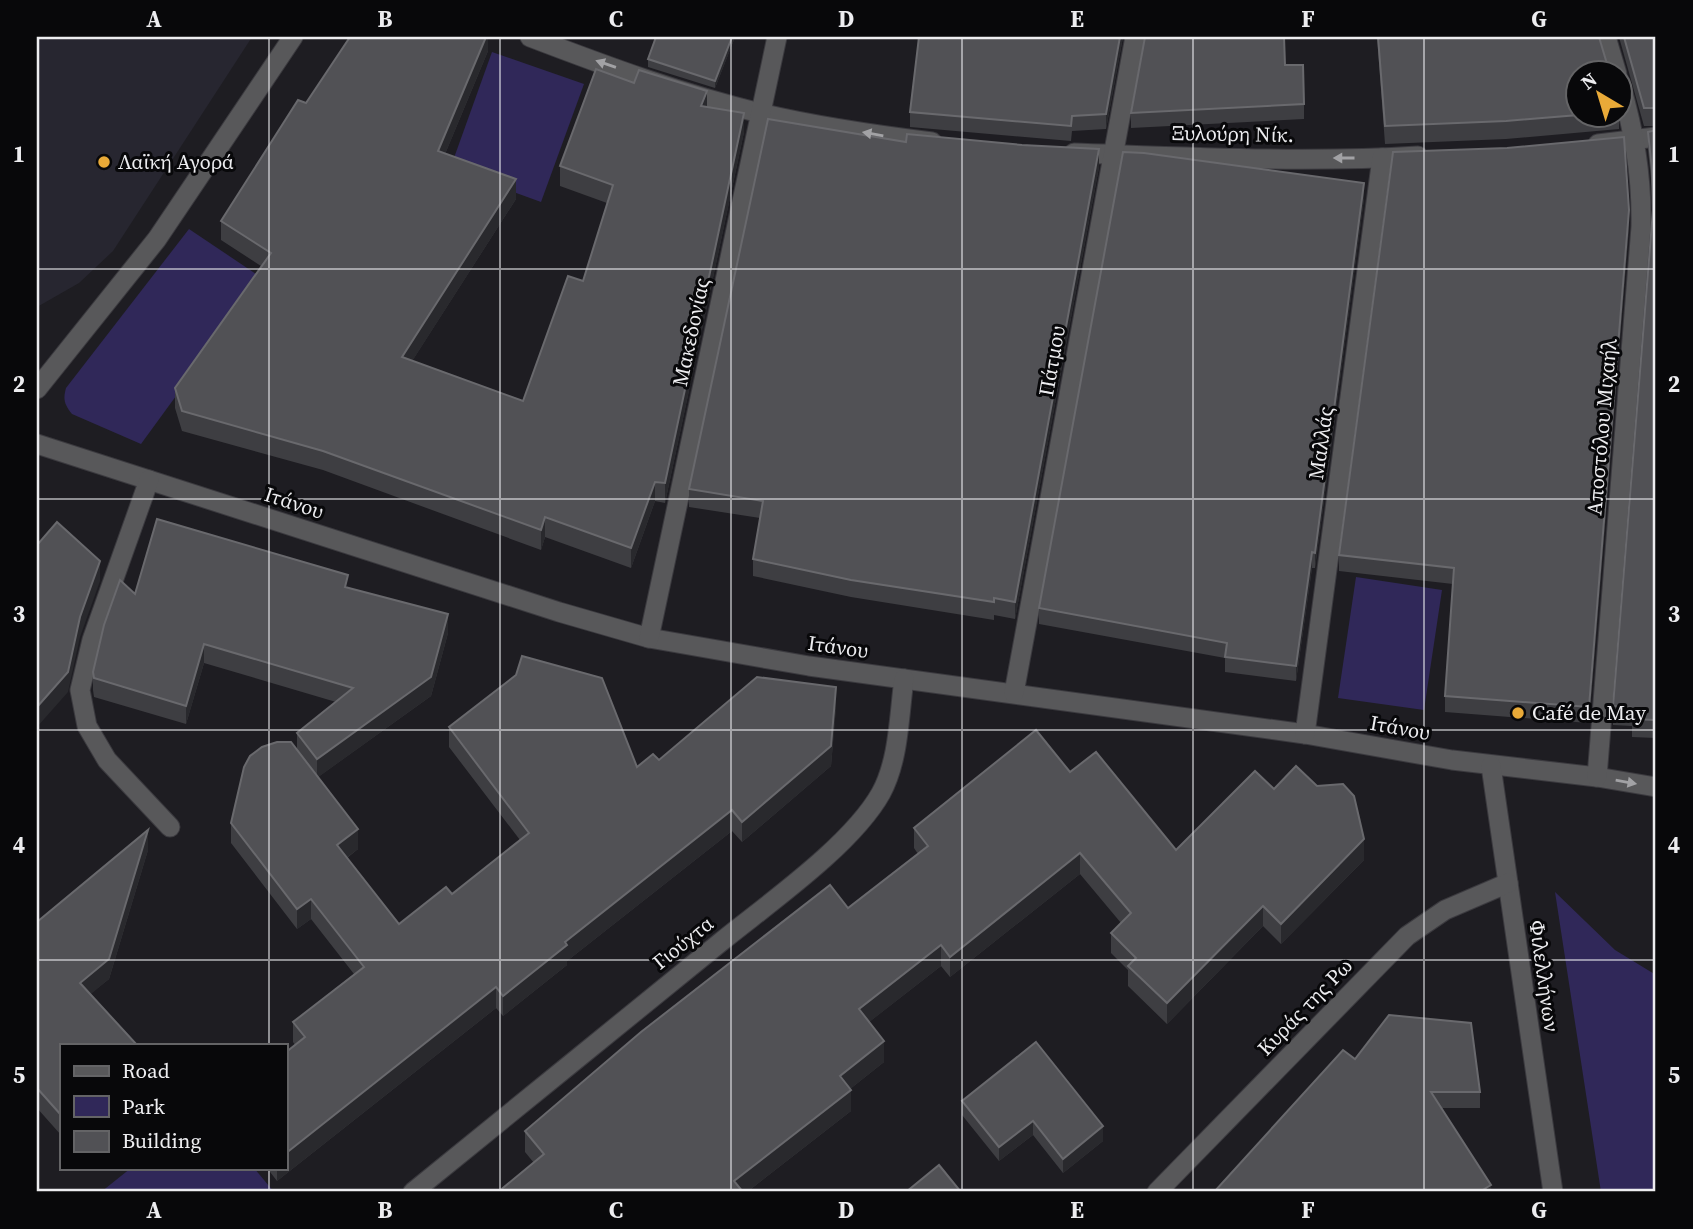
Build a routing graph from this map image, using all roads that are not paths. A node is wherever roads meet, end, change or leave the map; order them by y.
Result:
1 (293, 37) edge
2 (530, 37) edge
3 (777, 37) edge
4 (1135, 37) edge
5 (1606, 37) edge
6 (1613, 60) edge
7 (761, 113) junction
8 (1632, 130) edge
9 (1656, 137) edge
10 (1635, 140) junction
11 (956, 144) edge
12 (1575, 146) edge
13 (1055, 152) edge
14 (1113, 155) junction
15 (1437, 155) edge
16 (1382, 158) junction
17 (37, 389) edge
18 (37, 444) edge
19 (149, 480) junction
20 (649, 638) junction
21 (904, 679) junction
22 (1014, 693) junction
23 (1304, 734) junction
24 (1491, 766) junction
25 (1597, 777) junction
26 (1656, 787) edge
27 (170, 827) dead end
28 (1508, 883) junction
29 (413, 1192) edge
30 (1157, 1192) edge
31 (1553, 1192) edge

1 - 17 street
7 -> 2 street
3 - 7 street, Μακεδονίας
4 - 14 street, Πάτμου
5 - 6 street
11 -> 7 street
7 - 20 street, Μακεδονίας
8 - 10 street, Αποστόλου Μιχαήλ
9 - 10 street
10 - 12 street
10 - 25 street, Αποστόλου Μιχαήλ
13 - 14 street, Ξυλούρη Νίκ.
16 -> 14 street, Ξυλούρη Νίκ.
14 - 22 street, Πάτμου
15 - 16 street, Ξυλούρη Νίκ.
16 - 23 street, Μαλλάς
18 - 19 street, Ιτάνου
19 - 20 street, Ιτάνου
19 - 27 street
20 - 21 street, Ιτάνου
21 - 22 street, Ιτάνου
21 - 29 street, Γιούχτα
22 - 23 street, Ιτάνου
23 - 24 street, Ιτάνου
24 - 25 street, Ιτάνου
24 - 28 street, Φιλελλήνων
25 -> 26 street, Ιτάνου
28 - 30 street, Κυράς της Ρω
28 - 31 street, Φιλελλήνων

